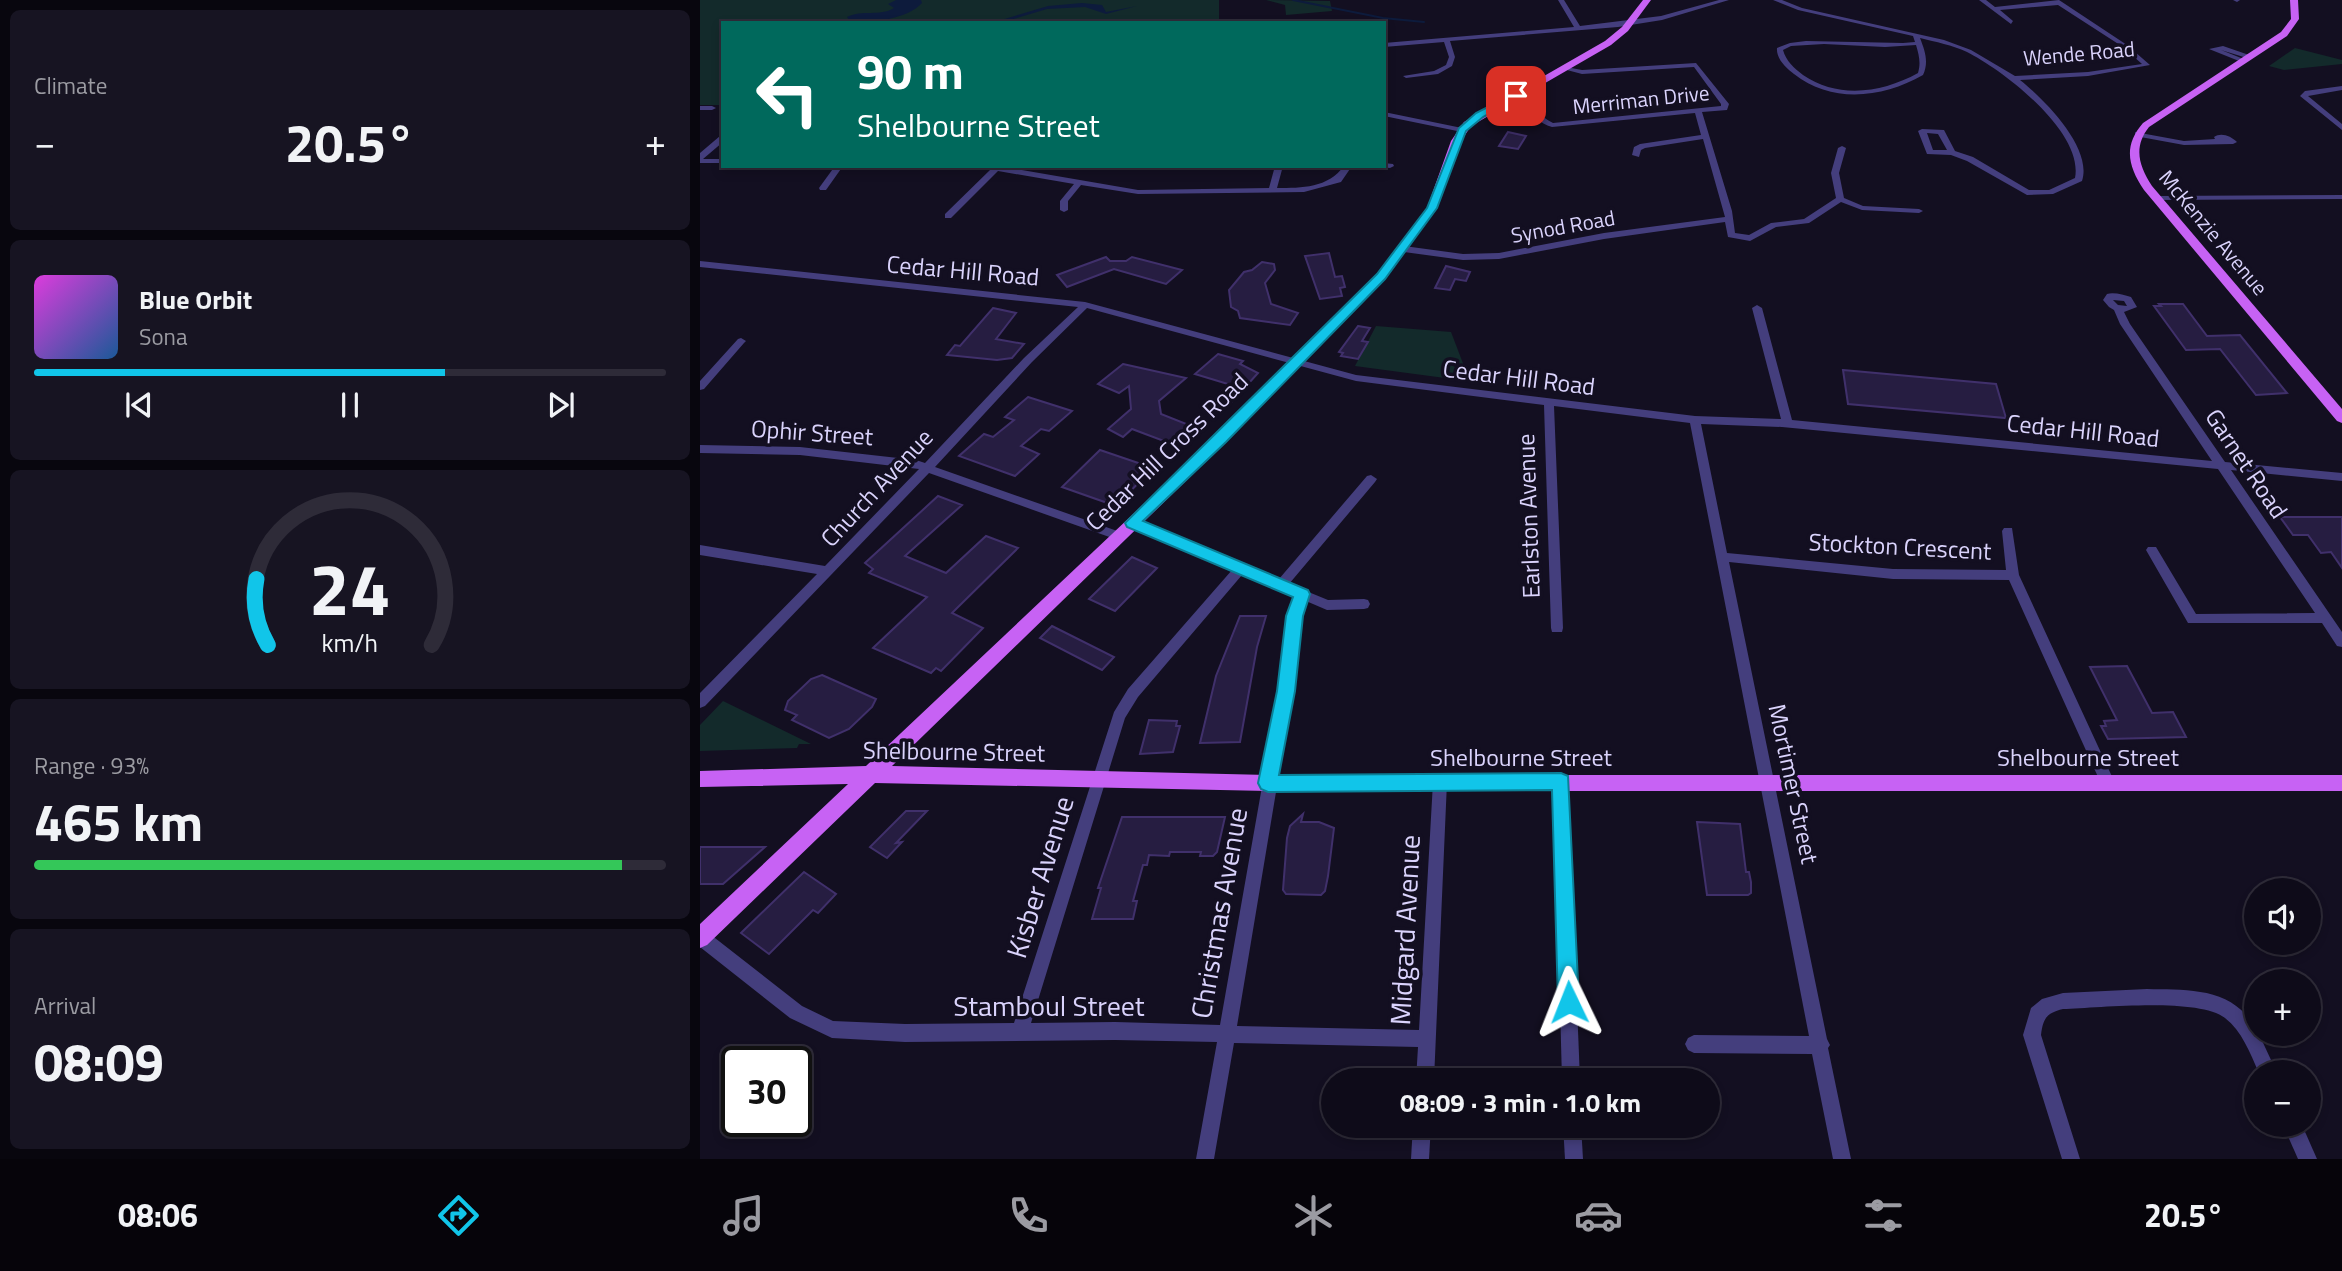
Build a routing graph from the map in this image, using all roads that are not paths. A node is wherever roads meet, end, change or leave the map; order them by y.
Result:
1 (1561, 0) edge
2 (1647, 0) edge
3 (1726, 0) edge
4 (1776, 0) edge
5 (1982, 0) edge
6 (2294, 0) edge
7 (2057, 1) edge
8 (1994, 9) junction
9 (2011, 22) dead end
10 (1630, 23) junction
11 (1577, 28) junction
12 (1915, 34) junction
13 (1446, 39) junction
14 (1918, 43) junction
15 (1386, 45) edge
16 (1566, 69) junction
17 (1406, 76) dead end
18 (2014, 78) junction
19 (2342, 88) edge
20 (1516, 96) junction
21 (700, 108) edge
22 (712, 108) dead end
23 (1698, 112) junction
24 (1386, 114) edge
25 (2342, 118) edge
26 (2331, 120) junction
27 (2342, 128) edge
28 (1462, 130) junction
29 (2138, 134) junction
30 (1704, 137) junction
31 (721, 140) edge
32 (2219, 141) dead end
33 (1842, 148) dead end
34 (1952, 153) dead end
35 (1636, 155) dead end
36 (700, 159) edge
37 (721, 161) edge
38 (838, 168) edge
39 (991, 168) edge
40 (1278, 168) edge
41 (1347, 168) edge
42 (995, 169) junction
43 (1080, 181) junction
44 (1329, 185) joint
45 (823, 188) dead end
46 (1272, 191) junction
47 (2342, 197) edge
48 (2157, 198) junction
49 (1840, 199) junction
50 (1064, 210) dead end
51 (1919, 211) dead end
52 (948, 216) dead end
53 (1727, 219) junction
54 (1404, 249) junction
55 (700, 264) edge
56 (1085, 305) junction
57 (1757, 309) dead end
58 (2119, 309) dead end
59 (741, 341) dead end
60 (1295, 363) junction
61 (700, 387) edge
62 (1549, 403) junction
63 (2342, 418) edge
64 (1695, 420) junction
65 (1787, 423) junction
66 (700, 449) edge
67 (2222, 466) junction
68 (926, 467) junction
69 (2342, 477) edge
70 (1371, 479) dead end
71 (1126, 529) junction
72 (2008, 531) dead end
73 (700, 550) edge
74 (2152, 550) dead end
75 (1723, 557) junction
76 (1241, 568) junction
77 (828, 571) junction
78 (2013, 575) junction
79 (1281, 585) junction
80 (1302, 594) junction
81 (1364, 604) dead end
82 (2326, 618) junction
83 (1557, 628) dead end
84 (2342, 642) edge
85 (702, 697) edge
86 (871, 774) junction
87 (1098, 778) junction
88 (700, 779) edge
89 (1440, 782) junction
90 (1561, 782) junction
91 (1268, 783) junction
92 (1768, 783) junction
93 (2108, 783) junction
94 (2342, 783) edge
95 (700, 938) edge
96 (2036, 1014) joint
97 (1020, 1031) junction
98 (1225, 1034) junction
99 (1428, 1039) junction
100 (1694, 1044) dead end
101 (1821, 1045) junction
102 (2261, 1060) edge
103 (1426, 1068) edge
104 (1571, 1068) edge
105 (2298, 1137) edge
106 (1421, 1138) edge
107 (1573, 1138) edge
108 (1205, 1159) edge
109 (1420, 1159) edge
110 (1574, 1159) edge
111 (1842, 1159) edge
112 (2070, 1159) edge
113 (2308, 1159) edge

1 - 11 street
2 - 10 main road
3 - 10 street
4 - 12 street, Wende Road
5 - 8 street
6 - 29 main road
7 - 8 street
7 - 18 street, Wende Road
8 - 9 street
10 - 11 street
10 - 16 main road
11 - 13 street
12 - 14 street
12 - 18 street, Wende Road
13 - 15 street
13 - 17 street
14 - 14 street
16 - 20 main road
16 - 23 street, Merriman Drive
18 - 34 street
19 - 26 street
20 - 23 street, Merriman Drive
20 - 28 main road
21 - 22 street
23 - 30 street
24 - 28 street
25 - 26 street
26 - 27 street
28 - 54 main road, Cedar Hill Cross Road
29 - 32 street
29 - 48 main road, McKenzie Avenue
30 - 35 street
30 - 53 street
31 - 36 street
33 - 49 street
36 - 37 street
38 - 45 street
39 - 42 street
40 - 46 street
41 - 44 street
42 - 43 street
42 - 52 street
43 - 46 street
43 - 50 street
44 - 46 street
47 - 48 street
48 - 63 main road, McKenzie Avenue
49 - 51 street
49 - 53 street
53 - 54 street, Synod Road
54 - 60 main road, Cedar Hill Cross Road
55 - 56 street, Cedar Hill Road
56 - 60 street, Cedar Hill Road
56 - 68 street, Church Avenue
57 - 65 street
58 - 67 street, Garnet Road
59 - 61 street
60 - 62 street, Cedar Hill Road
60 - 71 main road, Cedar Hill Cross Road
62 - 64 street, Cedar Hill Road
62 - 83 street, Earlston Avenue
64 - 65 street, Cedar Hill Road
64 - 75 street, Mortimer Street
65 - 67 street, Cedar Hill Road
66 - 68 street, Ophir Street
67 - 69 street, Cedar Hill Road
67 - 82 street, Garnet Road
68 - 71 street, Ophir Street
68 - 77 street, Church Avenue
70 - 79 street
71 - 76 street, Ophir Street
71 - 86 main road, Cedar Hill Cross Road
72 - 78 street
73 - 77 street
74 - 82 street
75 - 78 street, Stockton Crescent
75 - 92 street, Mortimer Street
76 - 79 street, Ophir Street
76 - 87 street, Kisber Avenue
77 - 85 street, Church Avenue
78 - 93 street, Stockton Crescent
79 - 80 street, Ophir Street
80 - 81 street, Ophir Street
80 - 91 street, Christmas Avenue
82 - 84 street, Garnet Road
86 - 87 main road, Shelbourne Street
86 - 88 main road, Shelbourne Street
86 - 95 main road, Cedar Hill Cross Road
87 - 91 main road, Shelbourne Street
87 - 97 street, Kisber Avenue
89 - 90 main road, Shelbourne Street
89 - 91 main road, Shelbourne Street
89 - 99 street, Midgard Avenue
90 - 92 main road, Shelbourne Street
90 - 104 street
91 - 98 street, Christmas Avenue
92 - 93 main road, Shelbourne Street
92 - 101 street, Mortimer Street
93 - 94 main road, Shelbourne Street
95 - 97 street, Stamboul Street
96 - 102 street
96 - 112 street
97 - 98 street, Stamboul Street
98 - 99 street, Stamboul Street
98 - 108 street, Christmas Avenue
99 - 103 street, Midgard Avenue
100 - 101 street
101 - 111 street, Mortimer Street
105 - 113 street
106 - 109 street
107 - 110 street

